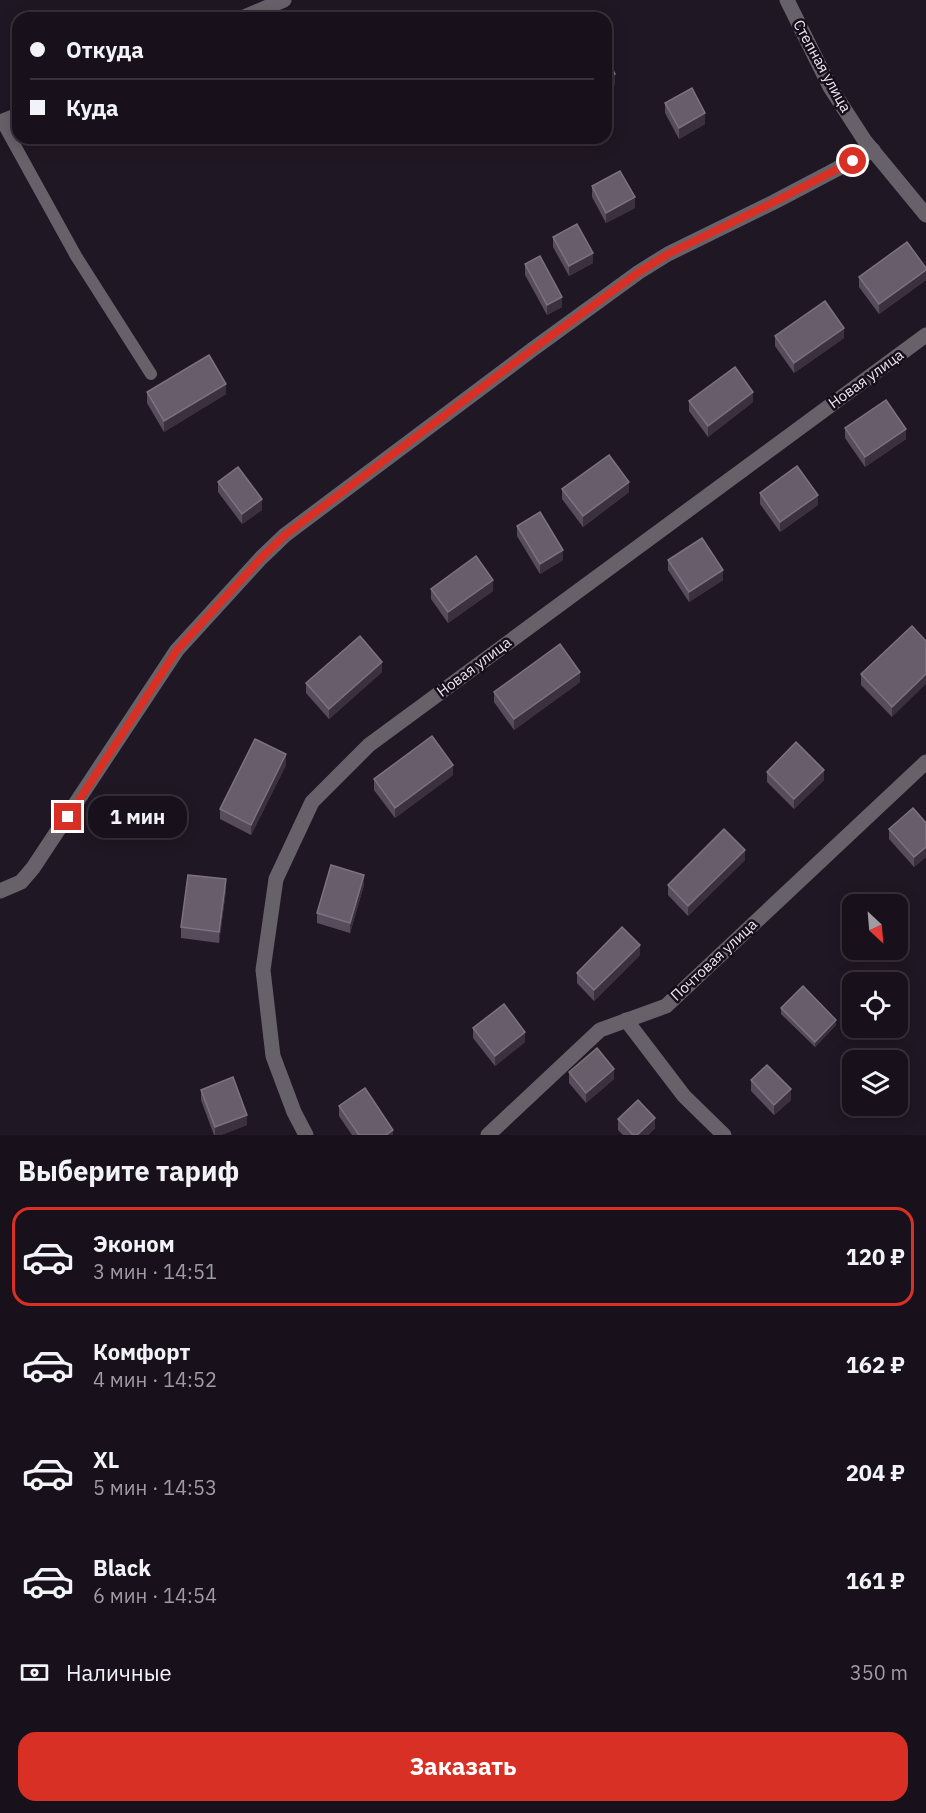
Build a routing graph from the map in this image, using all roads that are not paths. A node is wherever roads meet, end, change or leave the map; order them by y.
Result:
1 (284, 0) edge
2 (787, 0) edge
3 (257, 12) edge
4 (1, 122) edge
5 (12, 142) edge
6 (13, 144) edge
7 (869, 146) junction
8 (926, 216) edge
9 (926, 335) edge
10 (151, 374) dead end
11 (926, 762) edge
12 (0, 891) edge
13 (627, 1020) junction
14 (306, 1135) edge
15 (488, 1135) edge
16 (724, 1135) edge

1 - 3 street
2 - 7 street, Степная улица
4 - 5 lane
6 - 10 lane
7 - 8 street, Степная улица
7 - 12 street
9 - 14 street, Новая улица
11 - 13 street, Почтовая улица
13 - 15 street, Почтовая улица
13 - 16 street

